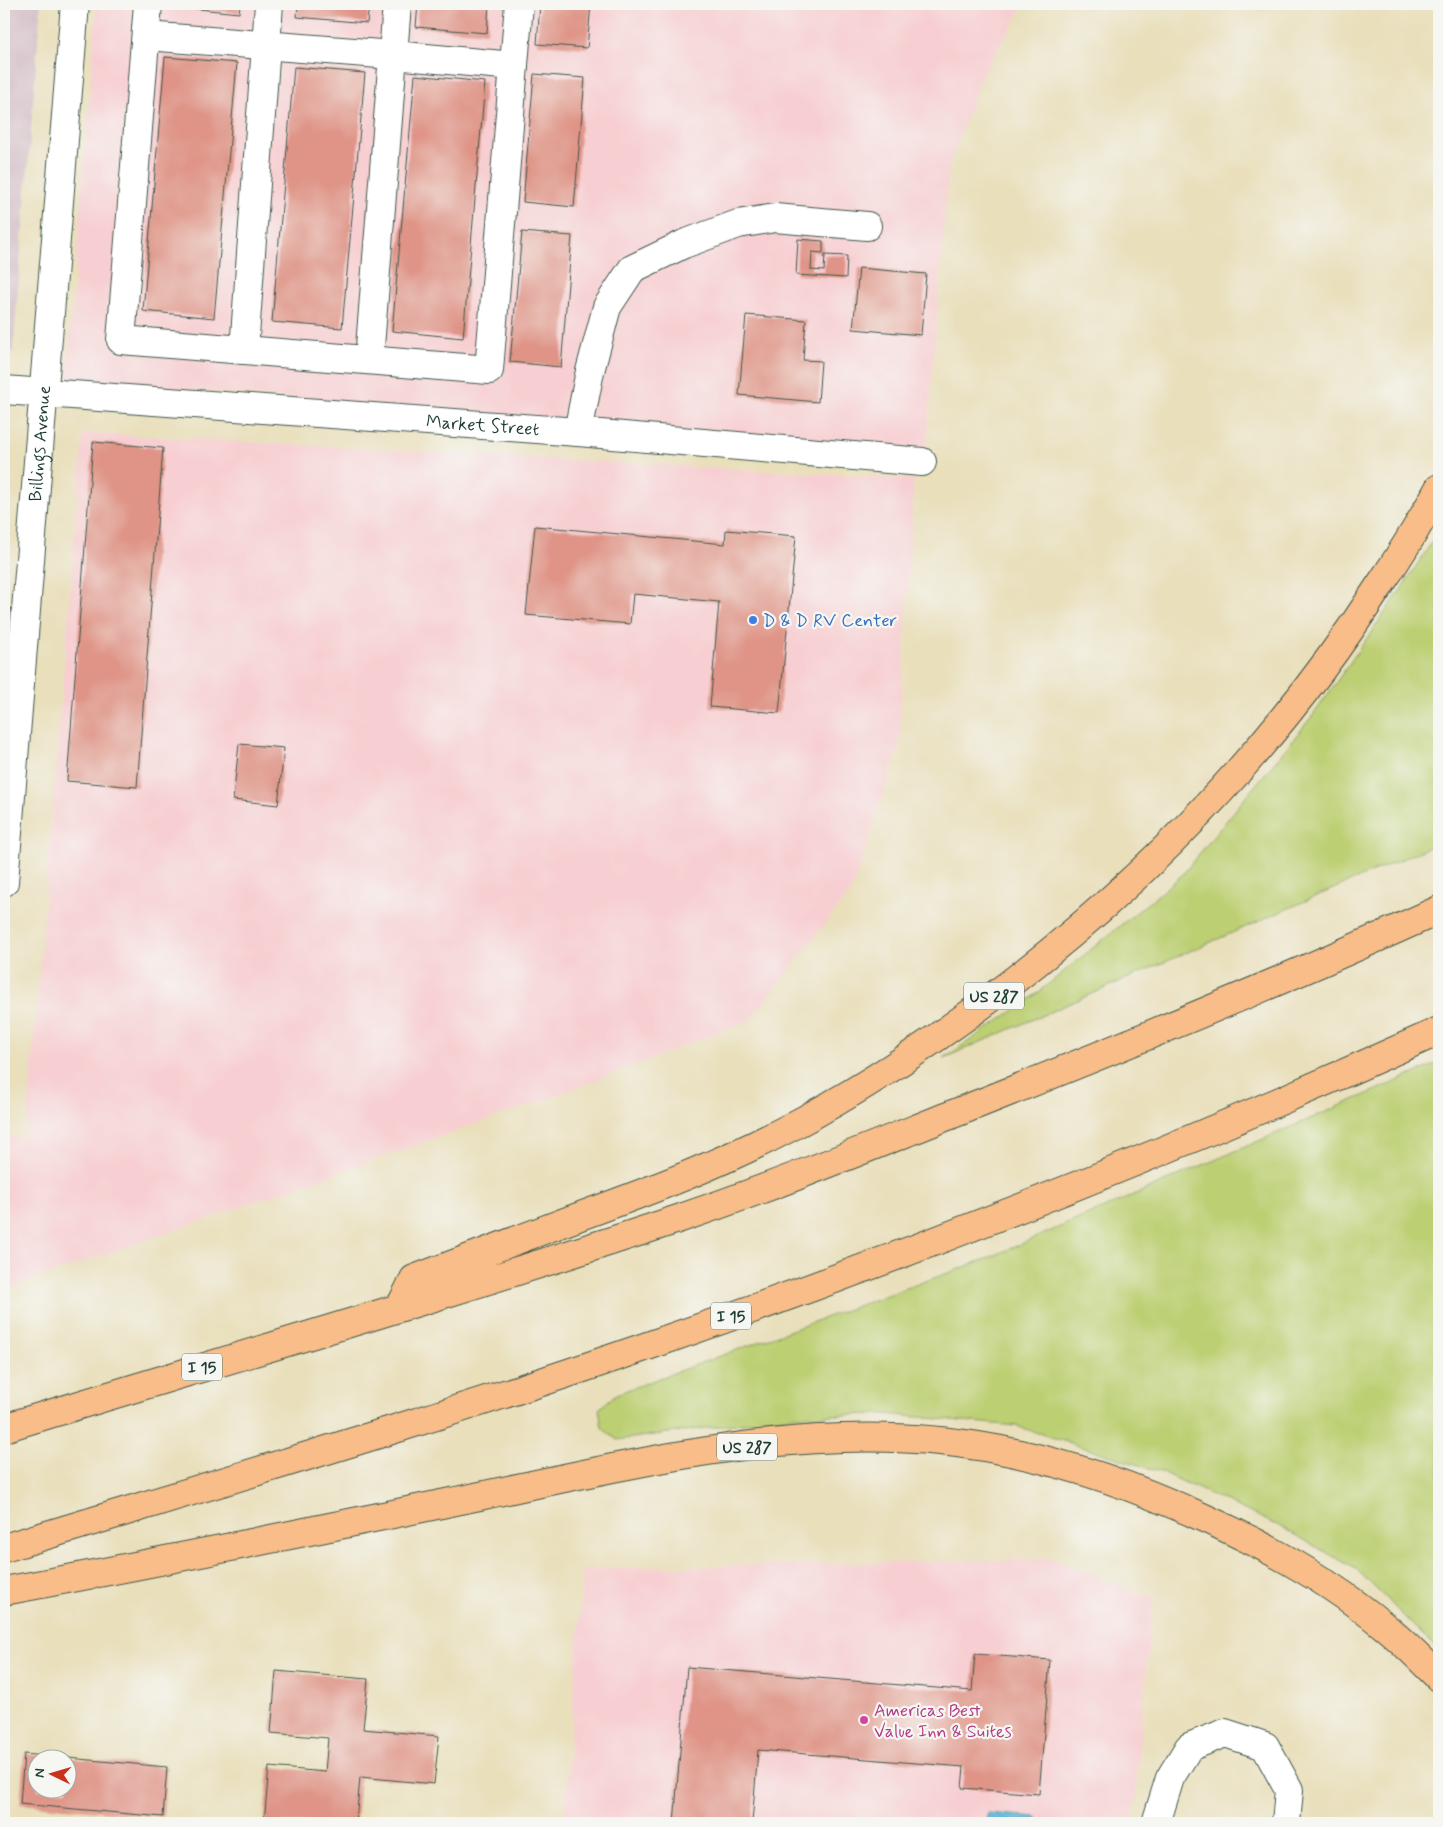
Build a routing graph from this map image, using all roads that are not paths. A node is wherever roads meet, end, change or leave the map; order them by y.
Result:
1 (75, 4) edge
2 (148, 4) edge
3 (269, 4) edge
4 (397, 4) edge
5 (519, 4) edge
6 (146, 36) junction
7 (266, 46) junction
8 (393, 55) junction
9 (514, 66) junction
10 (867, 226) dead end
11 (244, 350) junction
12 (369, 360) junction
13 (4, 390) edge
14 (44, 393) junction
15 (578, 432) junction
16 (922, 462) dead end
17 (1439, 488) edge
18 (4, 882) edge
19 (1439, 910) edge
20 (1439, 1031) edge
21 (400, 1307) junction
22 (4, 1428) edge
23 (4, 1548) edge
24 (4, 1591) edge
25 (1439, 1678) edge
26 (1156, 1823) edge
27 (1286, 1823) edge

1 - 14 street, Billings Avenue
2 - 6 street
3 - 7 street
4 - 8 street
5 - 9 street
6 - 7 street
6 - 11 street
7 - 8 street
7 - 11 street
8 - 9 street
8 - 12 street
9 - 12 street
10 - 15 street
11 - 12 street
13 - 14 street, Market Street
14 - 15 street, Market Street
14 - 18 street, Billings Avenue
15 - 16 street, Market Street
17 - 21 highway, US 287
19 - 21 highway, I 15
20 - 23 highway, I 15
21 - 22 highway, I 15
24 - 25 highway, US 287
26 - 27 street

